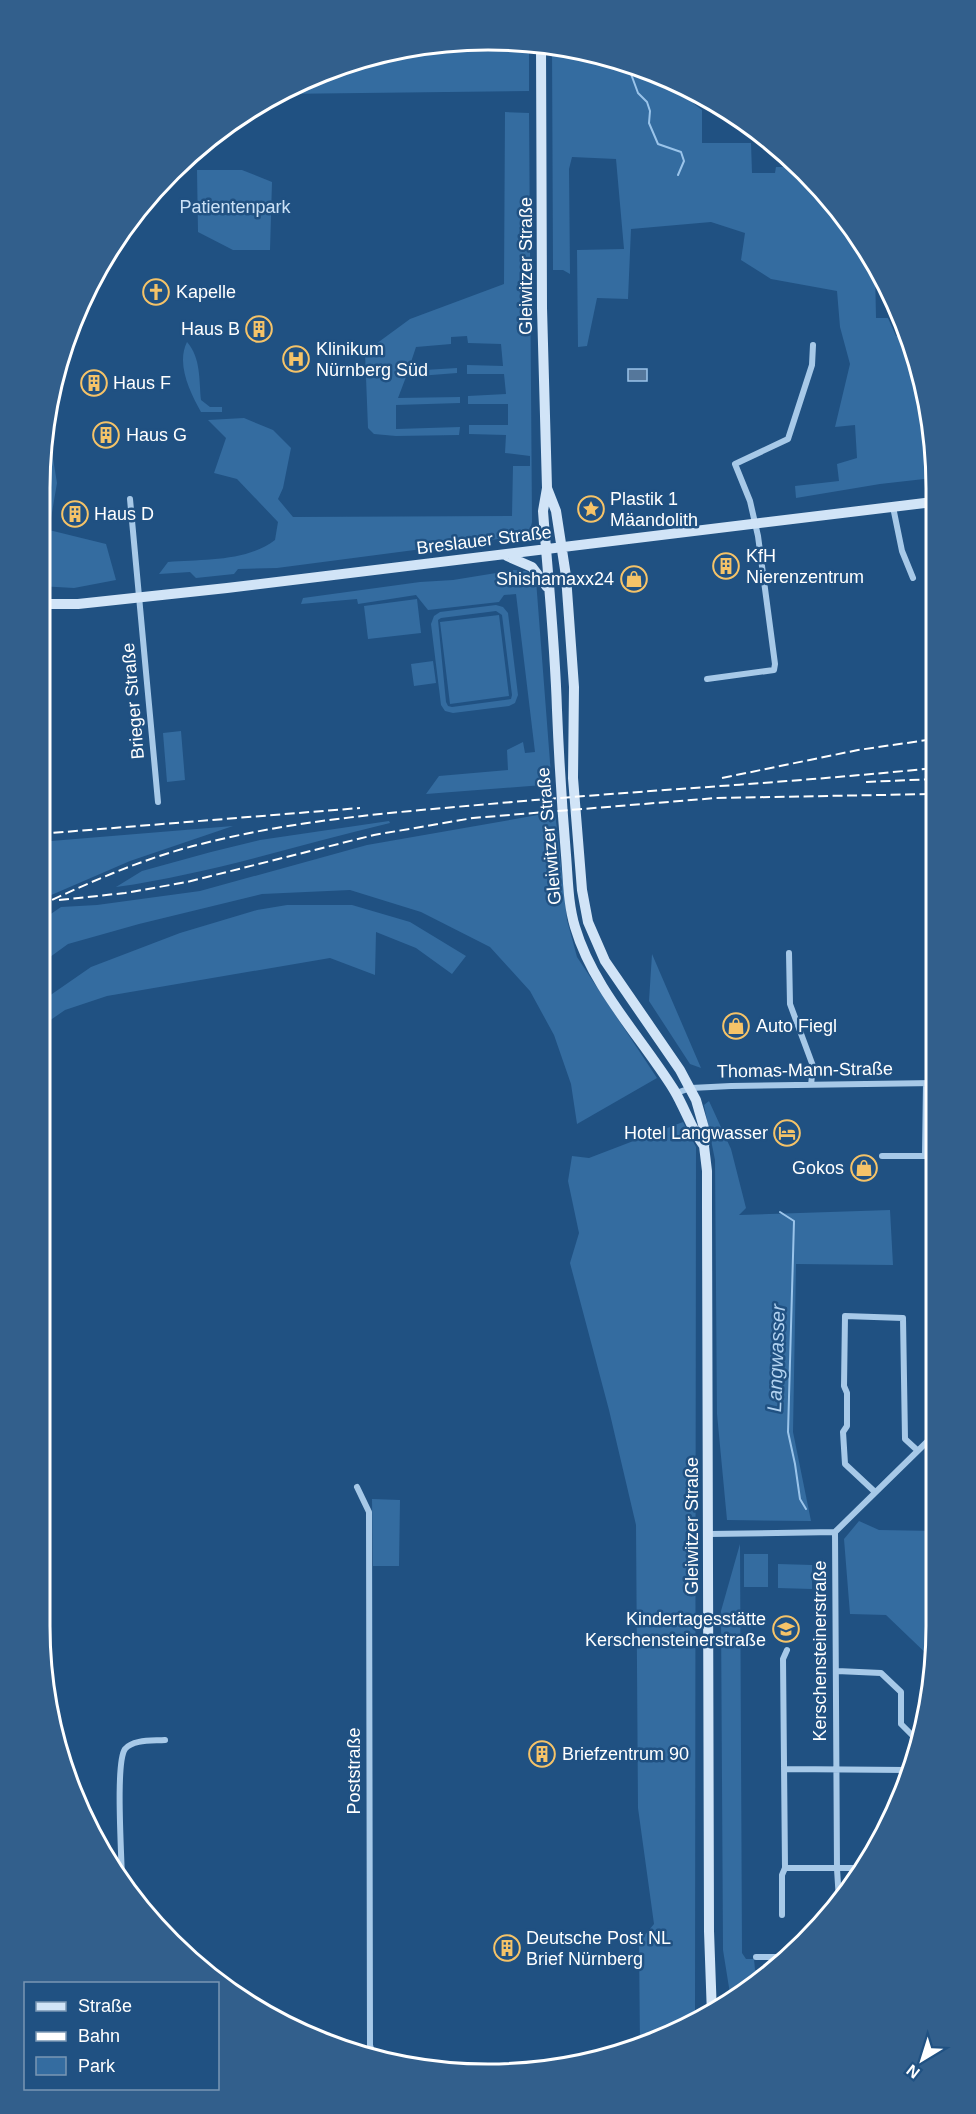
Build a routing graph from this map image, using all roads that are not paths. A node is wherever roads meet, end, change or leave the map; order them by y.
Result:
1 (541, 53) edge
2 (813, 345) dead end
3 (547, 488) junction
4 (130, 499) dead end
5 (926, 503) edge
6 (893, 507) junction
7 (755, 522) junction
8 (562, 546) junction
9 (546, 548) junction
10 (505, 556) junction
11 (913, 578) dead end
12 (549, 590) junction
13 (138, 597) junction
14 (50, 604) edge
15 (707, 679) dead end
16 (158, 802) dead end
17 (789, 953) dead end
18 (926, 1083) joint
19 (811, 1084) junction
20 (690, 1088) junction
21 (676, 1093) junction
22 (704, 1146) junction
23 (882, 1156) dead end
24 (926, 1442) edge
25 (917, 1450) junction
26 (357, 1487) dead end
27 (875, 1492) junction
28 (835, 1532) junction
29 (709, 1534) junction
30 (788, 1650) dead end
31 (837, 1671) junction
32 (913, 1736) edge
33 (165, 1740) dead end
34 (784, 1769) junction
35 (836, 1770) junction
36 (902, 1770) edge
37 (122, 1868) edge
38 (785, 1868) junction
39 (854, 1868) edge
40 (837, 1869) junction
41 (838, 1890) edge
42 (782, 1915) dead end
43 (756, 1957) dead end
44 (776, 1957) edge
45 (712, 2003) edge
46 (371, 2049) edge

1 - 3 main road, Gleiwitzer Straße
2 - 7 street
3 - 8 main road, Gleiwitzer Straße
3 - 9 main road, Gleiwitzer Straße
4 - 13 street, Brieger Straße
5 - 6 main road, Breslauer Straße
6 - 7 main road, Breslauer Straße
6 - 11 street
7 - 8 main road, Breslauer Straße
7 - 15 street
8 - 9 main road, Breslauer Straße
8 - 20 main road, Gleiwitzer Straße
9 - 10 main road, Breslauer Straße
9 - 12 main road, Gleiwitzer Straße
10 - 12 main road
10 - 13 main road, Breslauer Straße
12 - 21 main road, Gleiwitzer Straße
13 - 14 main road, Breslauer Straße
13 - 16 street, Brieger Straße
17 - 19 street
18 - 19 street, Thomas-Mann-Straße
18 - 23 street
19 - 20 street, Thomas-Mann-Straße
20 - 21 street, Thomas-Mann-Straße
20 - 22 main road, Gleiwitzer Straße
21 - 22 main road, Gleiwitzer Straße
22 - 29 main road, Gleiwitzer Straße
24 - 25 street
25 - 27 street
25 - 27 street
26 - 46 street, Poststraße
27 - 28 street
28 - 29 street
28 - 31 street, Kerschensteinerstraße
29 - 45 main road, Gleiwitzer Straße
30 - 34 street, Kerschensteinerstraße
31 - 32 street
31 - 35 street, Kerschensteinerstraße
33 - 37 street
34 - 35 street
34 - 38 street, Kerschensteinerstraße
35 - 36 street
35 - 40 street, Kerschensteinerstraße
38 - 40 street
38 - 42 street, Kerschensteinerstraße
39 - 40 street
40 - 41 street, Kerschensteinerstraße
43 - 44 street

